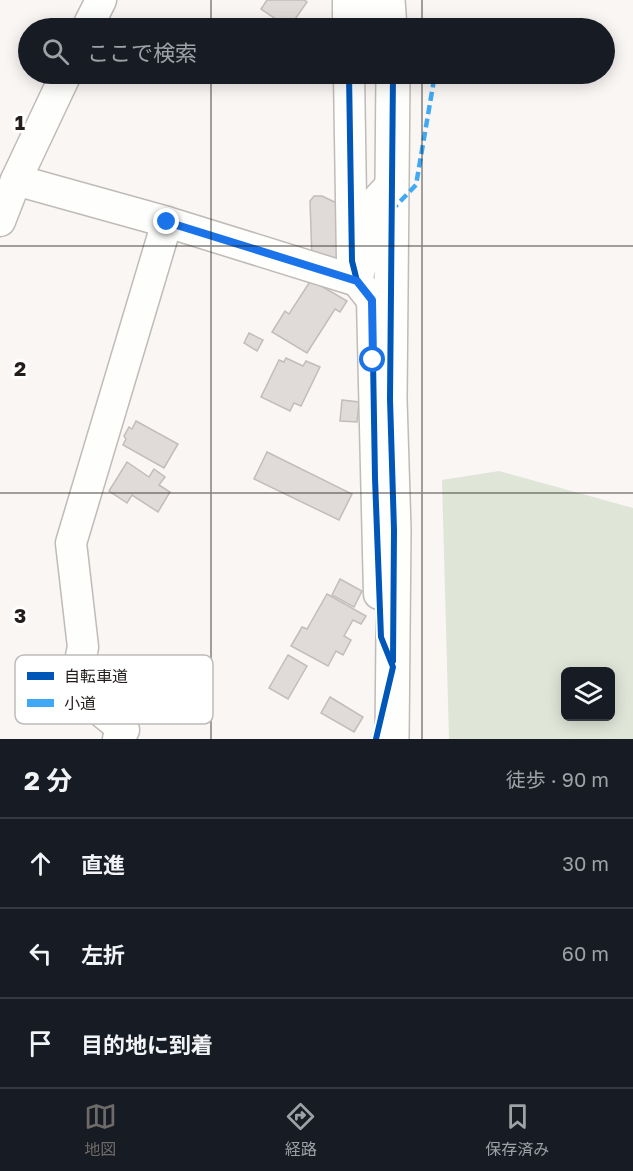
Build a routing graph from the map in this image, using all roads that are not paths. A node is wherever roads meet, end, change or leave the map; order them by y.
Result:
1 (101, 0) edge
2 (348, 0) edge
3 (366, 0) edge
4 (388, 0) edge
5 (92, 18) edge
6 (348, 18) edge
7 (369, 18) edge
8 (389, 18) edge
9 (61, 84) edge
10 (349, 84) edge
11 (393, 84) edge
12 (16, 180) junction
13 (390, 186) junction
14 (0, 221) edge
15 (167, 222) junction
16 (357, 281) junction
17 (81, 655) edge
18 (393, 667) junction
19 (117, 724) edge
20 (118, 739) edge
21 (376, 739) edge
22 (393, 739) edge

1 - 5 street
2 - 6 street
3 - 7 street
4 - 8 main road
9 - 12 street
10 - 16 street
11 - 13 main road
12 - 14 street
12 - 15 street
13 - 16 street
13 - 18 main road
15 - 16 street
15 - 17 street
16 - 18 street
18 - 21 street
18 - 22 main road
19 - 20 street

